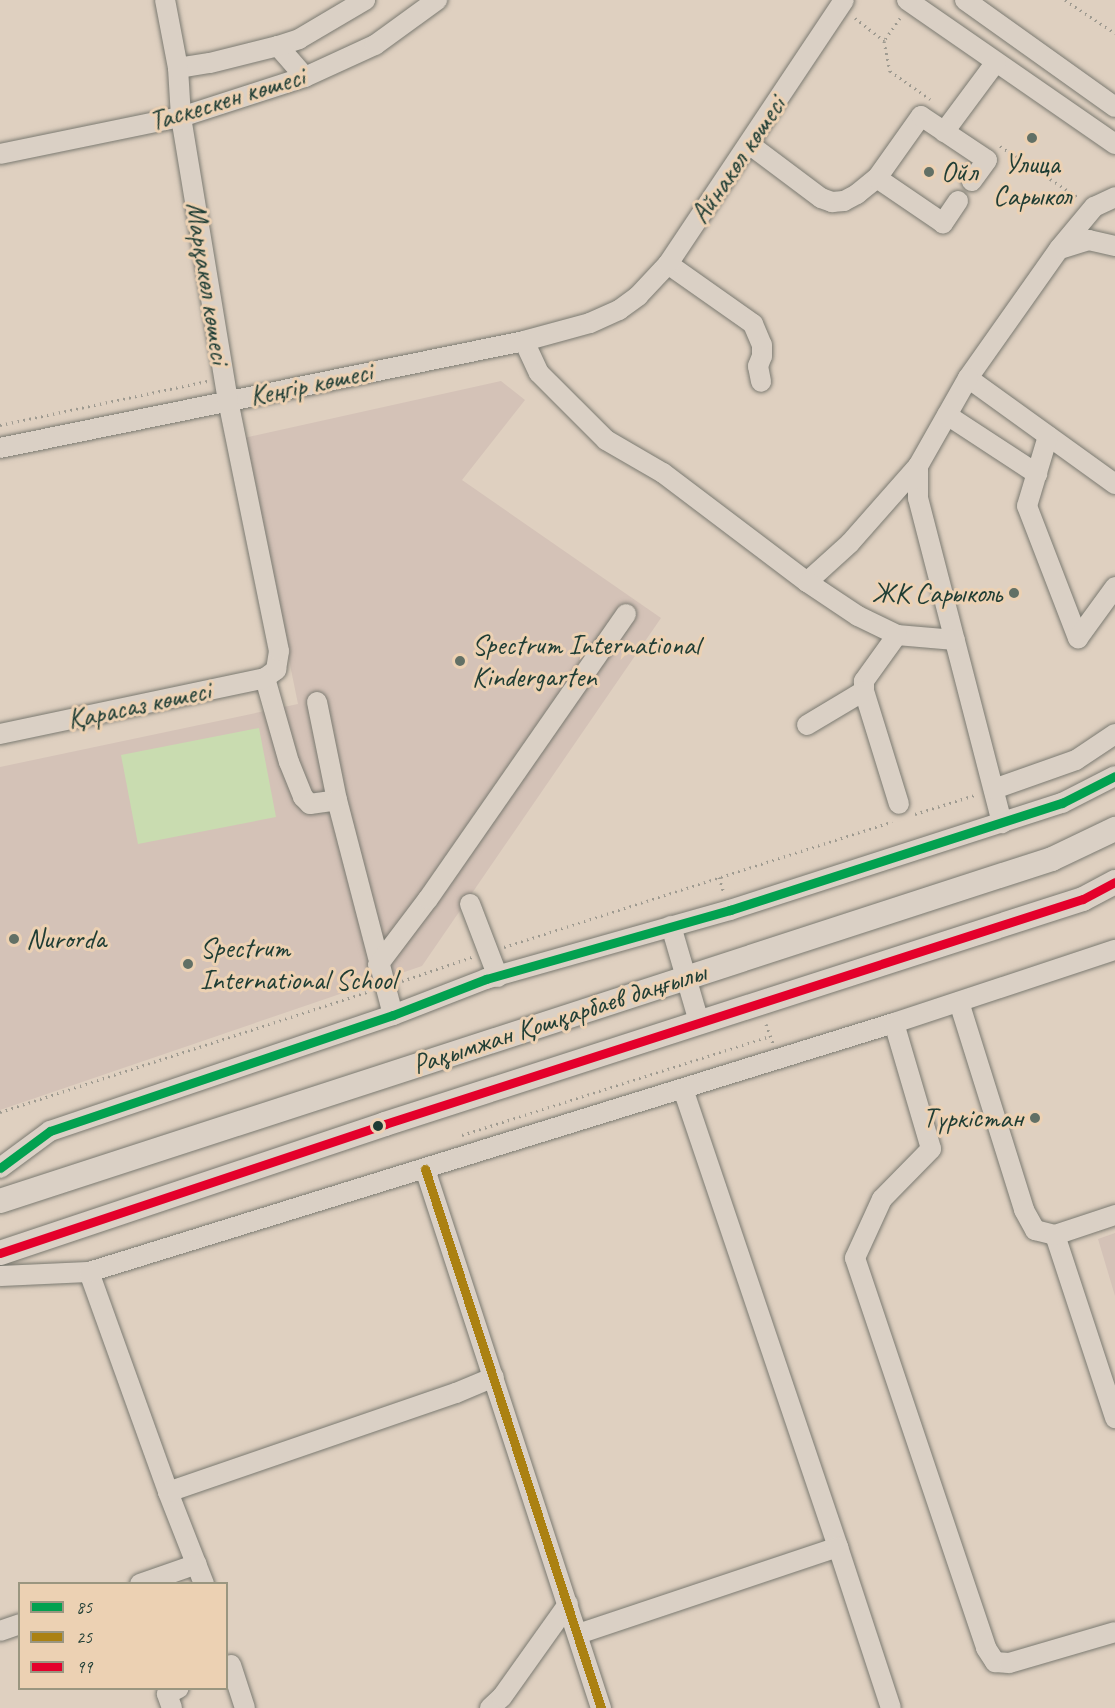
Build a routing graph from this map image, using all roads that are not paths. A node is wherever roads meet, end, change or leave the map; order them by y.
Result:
1 (165, 0) edge
2 (365, 0) edge
3 (437, 0) edge
4 (965, 0) edge
5 (980, 0) edge
6 (909, 1) edge
7 (842, 4) edge
8 (278, 46) junction
9 (996, 62) junction
10 (177, 68) junction
11 (305, 77) junction
12 (1095, 93) junction
13 (1115, 107) edge
14 (181, 117) junction
15 (944, 132) junction
16 (749, 144) junction
17 (1115, 144) edge
18 (0, 154) edge
19 (877, 178) junction
20 (972, 181) dead end
21 (1115, 196) edge
22 (958, 201) dead end
23 (1115, 246) edge
24 (1059, 249) junction
25 (668, 264) junction
26 (619, 310) joint
27 (524, 341) junction
28 (968, 378) junction
29 (761, 382) dead end
30 (228, 401) junction
31 (947, 415) junction
32 (1048, 436) junction
33 (0, 448) edge
34 (918, 466) junction
35 (1036, 474) junction
36 (1115, 484) edge
37 (807, 582) junction
38 (1115, 587) edge
39 (626, 614) dead end
40 (897, 635) junction
41 (955, 640) junction
42 (270, 674) junction
43 (864, 691) junction
44 (317, 702) dead end
45 (807, 725) dead end
46 (0, 734) edge
47 (1115, 734) edge
48 (1115, 776) edge
49 (994, 789) junction
50 (337, 800) junction
51 (899, 804) dead end
52 (1002, 823) junction
53 (1115, 829) edge
54 (1115, 882) edge
55 (470, 904) dead end
56 (671, 926) junction
57 (1115, 950) edge
58 (378, 965) junction
59 (498, 977) junction
60 (686, 977) junction
61 (959, 1002) junction
62 (393, 1015) junction
63 (699, 1022) junction
64 (894, 1023) junction
65 (683, 1089) junction
66 (0, 1168) edge
67 (424, 1169) junction
68 (0, 1201) edge
69 (1115, 1215) edge
70 (1055, 1235) junction
71 (0, 1253) edge
72 (89, 1272) junction
73 (0, 1276) edge
74 (494, 1377) junction
75 (1115, 1418) edge
76 (168, 1492) junction
77 (838, 1547) junction
78 (197, 1564) junction
79 (146, 1582) edge
80 (203, 1582) edge
81 (568, 1604) junction
82 (18, 1625) edge
83 (0, 1631) edge
84 (1115, 1632) edge
85 (578, 1634) junction
86 (228, 1661) edge
87 (177, 1690) edge
88 (172, 1708) edge
89 (246, 1708) edge
90 (490, 1708) edge
91 (601, 1708) edge
92 (891, 1708) edge

1 - 10 street, Марқакөл көшесі
2 - 8 street
3 - 11 street, Таскескен көшесі
4 - 12 street
5 - 12 street
6 - 9 street
7 - 16 street, Айнакөл көшесі
8 - 10 street
8 - 11 street
9 - 15 street
9 - 17 street
10 - 14 street, Марқакөл көшесі
11 - 14 street, Таскескен көшесі
12 - 13 street
14 - 18 street, Таскескен көшесі
14 - 30 street, Марқакөл көшесі
15 - 19 street
15 - 20 street
16 - 19 street
16 - 25 street, Айнакөл көшесі
19 - 22 street
21 - 24 street
23 - 24 street
24 - 28 street
25 - 26 street, Айнакөл көшесі
25 - 29 street
26 - 27 street, Кеңгір көшесі
27 - 30 street, Кеңгір көшесі
27 - 37 street
28 - 31 street
28 - 32 street
30 - 33 street, Кеңгір көшесі
30 - 42 street, Марқакөл көшесі
31 - 34 street
31 - 35 street
32 - 35 street
32 - 36 street
34 - 37 street
34 - 41 street
35 - 38 street
37 - 40 street
39 - 58 street
40 - 41 street
40 - 43 street
41 - 49 street
42 - 46 street, Қарасаз көшесі
42 - 50 street, Марқакөл көшесі
43 - 45 street
43 - 51 street
44 - 50 street
47 - 49 street
48 - 52 street
49 - 52 street
50 - 58 street
52 - 56 street
53 - 60 main road, Рақымжан Қошқарбаев даңғылы
54 - 63 main road
55 - 59 street
56 - 59 street
56 - 60 street
57 - 61 street
58 - 62 street
59 - 62 street
60 - 63 street
60 - 68 main road, Рақымжан Қошқарбаев даңғылы
61 - 64 street
61 - 70 street
62 - 66 street
63 - 71 main road
64 - 65 street
64 - 84 street
65 - 67 street
65 - 77 street
67 - 72 street
67 - 74 street
69 - 70 street
70 - 75 street
72 - 73 street
72 - 76 street
74 - 76 street
74 - 81 street
76 - 78 street
77 - 85 street
77 - 92 street
78 - 79 street
78 - 80 street
81 - 85 street
81 - 90 street
82 - 83 street
85 - 91 street
86 - 89 street
87 - 88 street

